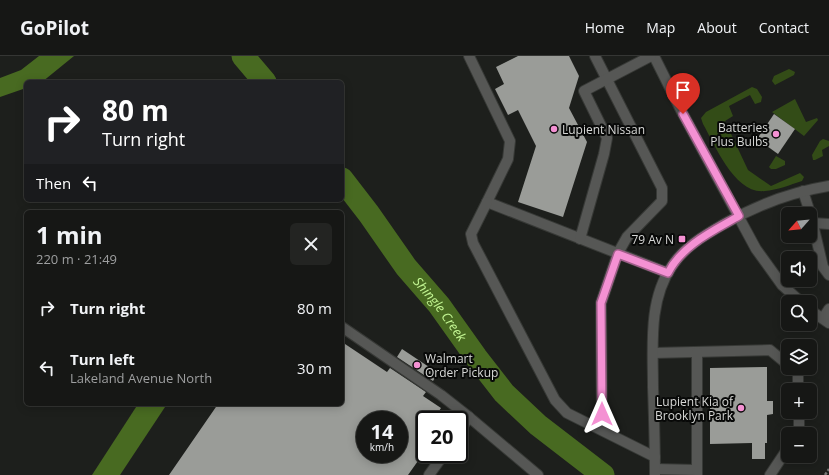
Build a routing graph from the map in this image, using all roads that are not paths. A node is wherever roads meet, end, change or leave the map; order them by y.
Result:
1 (469, 56) edge
2 (595, 56) edge
3 (652, 56) edge
4 (606, 79) junction
5 (829, 186) edge
6 (803, 191) junction
7 (487, 202) junction
8 (808, 207) edge
9 (739, 216) junction
10 (817, 224) edge
11 (829, 224) edge
12 (580, 239) junction
13 (817, 241) edge
14 (618, 254) junction
15 (668, 273) junction
16 (829, 275) edge
17 (793, 295) edge
18 (829, 309) edge
19 (817, 314) edge
20 (826, 320) edge
21 (344, 328) edge
22 (697, 352) junction
23 (653, 353) junction
24 (781, 359) edge
25 (469, 417) joint
26 (602, 430) junction
27 (655, 456) junction
28 (781, 458) edge
29 (438, 463) edge
30 (655, 472) edge
31 (697, 473) edge
32 (429, 475) edge
33 (538, 475) edge
34 (770, 475) edge

1 - 7 street
2 - 4 street
3 - 4 street
3 - 9 street
4 - 12 street
4 - 14 street
5 - 6 street
6 - 8 street
6 - 9 street
7 - 12 street
7 - 26 street
9 - 15 street
9 - 17 street
10 - 11 street
12 - 14 street
13 - 16 street
14 - 15 street
14 - 26 street
15 - 23 street
18 - 20 street
19 - 20 street
21 - 25 street
22 - 23 street
22 - 24 street
22 - 31 street
23 - 27 street
25 - 33 street
26 - 27 street
27 - 30 street
28 - 34 street
29 - 32 street
30 - 31 street

